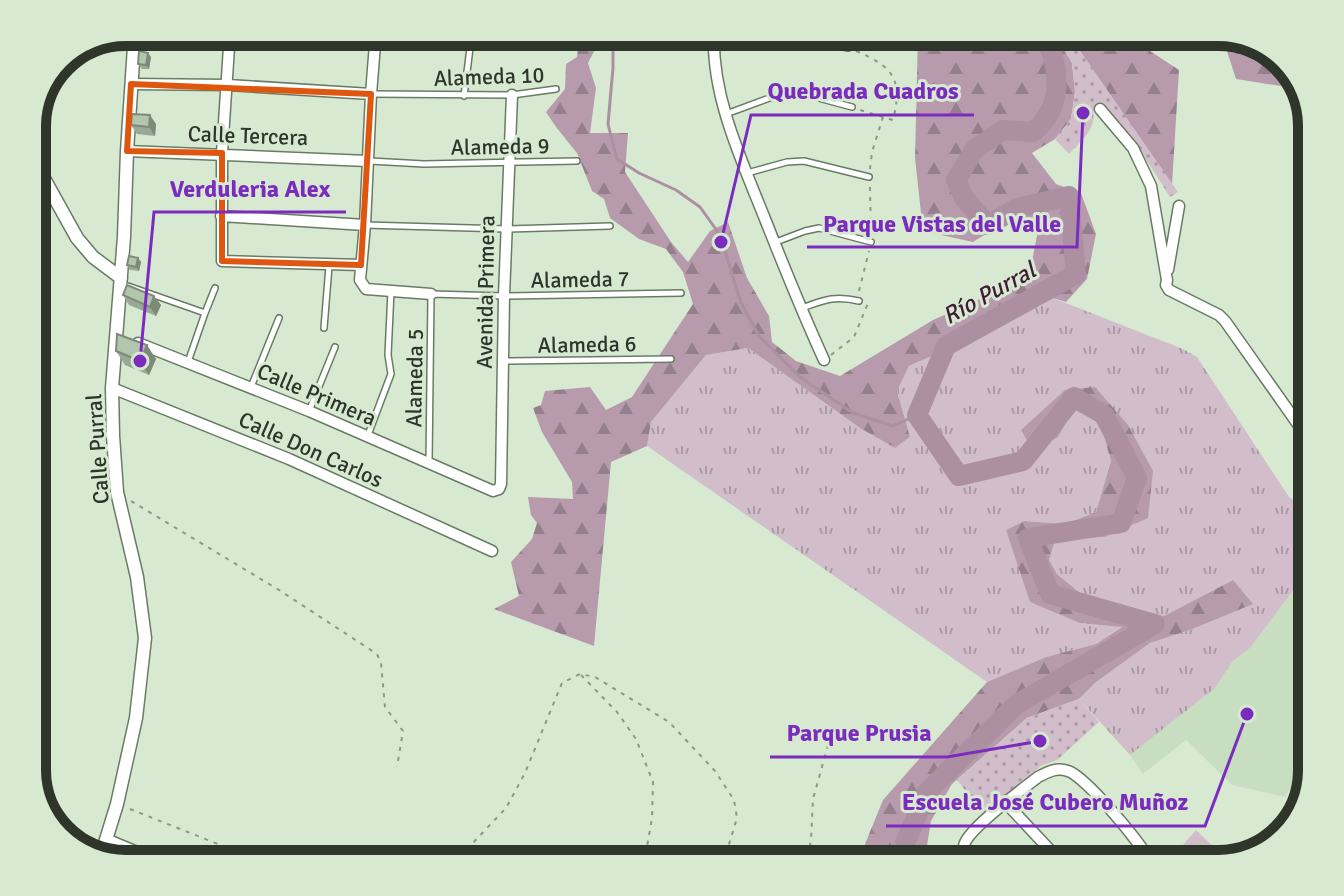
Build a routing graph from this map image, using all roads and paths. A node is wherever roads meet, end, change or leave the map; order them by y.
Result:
1 (134, 46) edge
2 (229, 46) edge
3 (375, 46) edge
4 (470, 46) edge
5 (714, 46) edge
6 (840, 46) edge
7 (848, 48) joint
8 (131, 84) junction
9 (228, 85) junction
10 (556, 89) dead end
11 (371, 94) junction
12 (512, 95) junction
13 (464, 96) junction
14 (852, 107) joint
15 (1100, 109) dead end
16 (726, 114) junction
17 (127, 151) junction
18 (222, 153) junction
19 (368, 161) junction
20 (577, 161) dead end
21 (509, 163) junction
22 (747, 173) junction
23 (869, 177) dead end
24 (46, 182) edge
25 (1179, 206) dead end
26 (221, 216) junction
27 (365, 225) junction
28 (610, 226) dead end
29 (506, 229) junction
30 (775, 242) junction
31 (871, 242) dead end
32 (329, 263) junction
33 (361, 265) junction
34 (120, 280) junction
35 (1167, 280) junction
36 (215, 288) dead end
37 (391, 291) junction
38 (681, 293) dead end
39 (431, 294) junction
40 (504, 296) junction
41 (859, 301) dead end
42 (801, 309) junction
43 (205, 313) junction
44 (279, 318) dead end
45 (324, 328) dead end
46 (117, 335) junction
47 (335, 347) dead end
48 (671, 359) dead end
49 (824, 360) dead end
50 (504, 361) junction
51 (187, 363) junction
52 (251, 387) junction
53 (112, 388) junction
54 (309, 411) junction
55 (1298, 424) edge
56 (368, 436) junction
57 (429, 463) junction
58 (499, 489) joint
59 (117, 492) junction
60 (492, 551) dead end
61 (580, 674) junction
62 (830, 738) dead end
63 (397, 767) dead end
64 (1006, 803) junction
65 (117, 804) junction
66 (106, 839) junction
67 (104, 847) edge
68 (132, 850) edge
69 (233, 850) edge
70 (466, 850) edge
71 (646, 850) edge
72 (727, 850) edge
73 (809, 850) edge
74 (964, 850) edge
75 (1050, 850) edge
76 (1143, 850) edge

1 - 8 street, Calle Purral
2 - 9 street
3 - 11 street
4 - 13 lane
5 - 16 street
6 - 7 lane
7 - 14 path
8 - 9 street
8 - 17 street, Calle Purral
9 - 11 street
9 - 18 street
10 - 12 lane, Alameda 10
11 - 13 lane, Alameda 10
11 - 19 street
12 - 13 lane, Alameda 10
12 - 21 street, Avenida Primera
14 - 16 lane
15 - 35 street
16 - 22 street
17 - 18 street, Calle Tercera
17 - 34 street, Calle Purral
18 - 19 street, Calle Tercera
18 - 26 street
19 - 21 lane, Alameda 9
19 - 27 street
20 - 21 lane, Alameda 9
21 - 29 street, Avenida Primera
22 - 23 lane
22 - 30 street
24 - 34 street
25 - 35 street
26 - 27 street
26 - 32 street
27 - 29 lane
27 - 33 street
28 - 29 lane
29 - 40 street, Avenida Primera
30 - 31 lane
30 - 42 street
32 - 33 street
32 - 45 lane
33 - 37 street
34 - 43 lane
34 - 46 street, Calle Purral
35 - 55 street
36 - 43 lane
37 - 39 street
37 - 56 lane
38 - 40 lane, Alameda 7
39 - 40 lane, Alameda 7
39 - 57 lane, Alameda 5
40 - 50 street, Avenida Primera
41 - 42 lane
42 - 49 street
43 - 51 lane
44 - 52 lane
46 - 51 street, Calle Primera
46 - 53 street, Calle Purral
47 - 54 lane
48 - 50 lane, Alameda 6
50 - 58 street, Avenida Primera
51 - 52 street, Calle Primera
52 - 54 street, Calle Primera
53 - 59 street, Calle Purral
53 - 60 street, Calle Don Carlos
54 - 56 street, Calle Primera
56 - 57 street, Calle Primera
57 - 58 street, Calle Primera
59 - 63 path
59 - 65 street, Calle Purral
61 - 70 path
61 - 71 path
61 - 72 path
62 - 73 path
64 - 74 street
64 - 75 street
64 - 76 street
65 - 66 street, Calle Purral
65 - 69 path
66 - 67 street, Calle Purral
66 - 68 street

